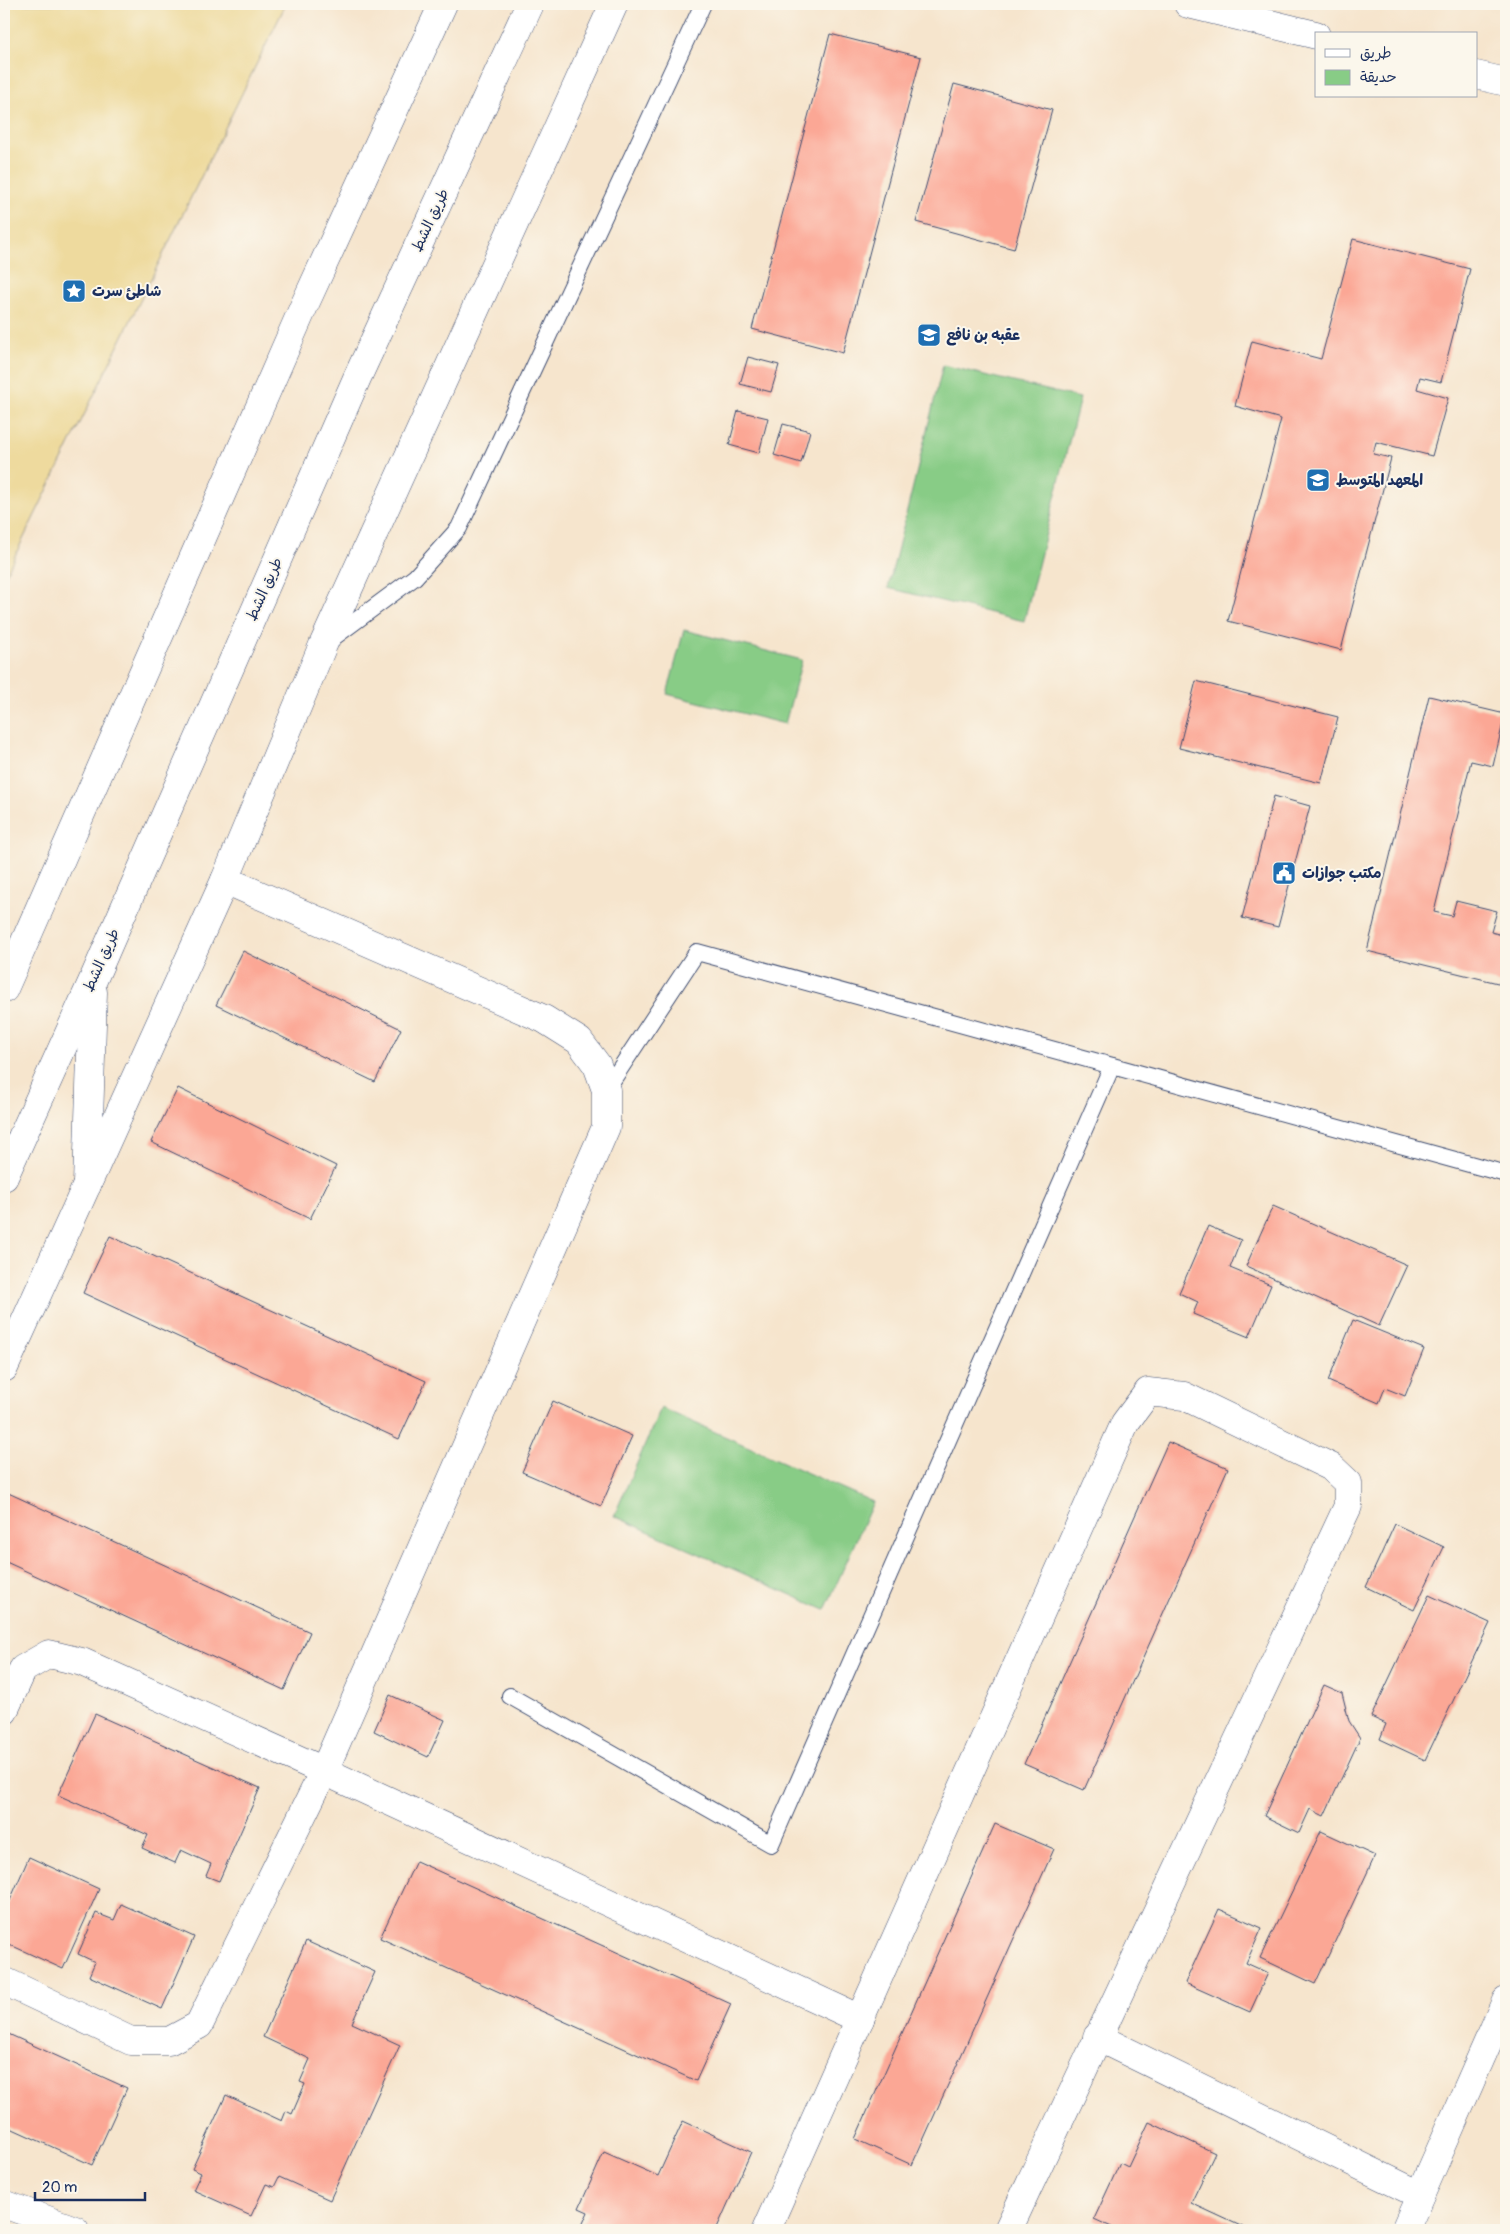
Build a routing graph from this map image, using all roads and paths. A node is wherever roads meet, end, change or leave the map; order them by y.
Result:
1 (443, 4) edge
2 (530, 4) edge
3 (614, 4) edge
4 (703, 4) edge
5 (1188, 4) edge
6 (1315, 36) edge
7 (1478, 75) edge
8 (1506, 82) edge
9 (323, 645) junction
10 (225, 880) junction
11 (93, 980) junction
12 (4, 989) edge
13 (1112, 1066) junction
14 (606, 1090) junction
15 (1506, 1174) edge
16 (4, 1177) edge
17 (87, 1185) junction
18 (4, 1368) edge
19 (510, 1696) dead end
20 (4, 1711) edge
21 (324, 1771) junction
22 (4, 1981) edge
23 (1506, 2001) edge
24 (860, 2019) junction
25 (1097, 2036) junction
26 (1420, 2196) junction
27 (4, 2204) edge
28 (75, 2230) edge
29 (766, 2230) edge
30 (1008, 2230) edge
31 (1405, 2230) edge

1 - 12 street
2 - 11 street, طريق الشط
3 - 9 street
4 - 9 lane
5 - 6 street
7 - 8 street
9 - 10 street
10 - 14 street
10 - 17 street
11 - 16 street, طريق الشط
11 - 17 street
13 - 14 lane
13 - 15 lane
13 - 19 lane
14 - 21 street
17 - 18 street
20 - 21 street
21 - 22 street
21 - 24 street
23 - 26 street
24 - 25 street
24 - 29 street
25 - 26 street
25 - 30 street
26 - 31 street
27 - 28 street

